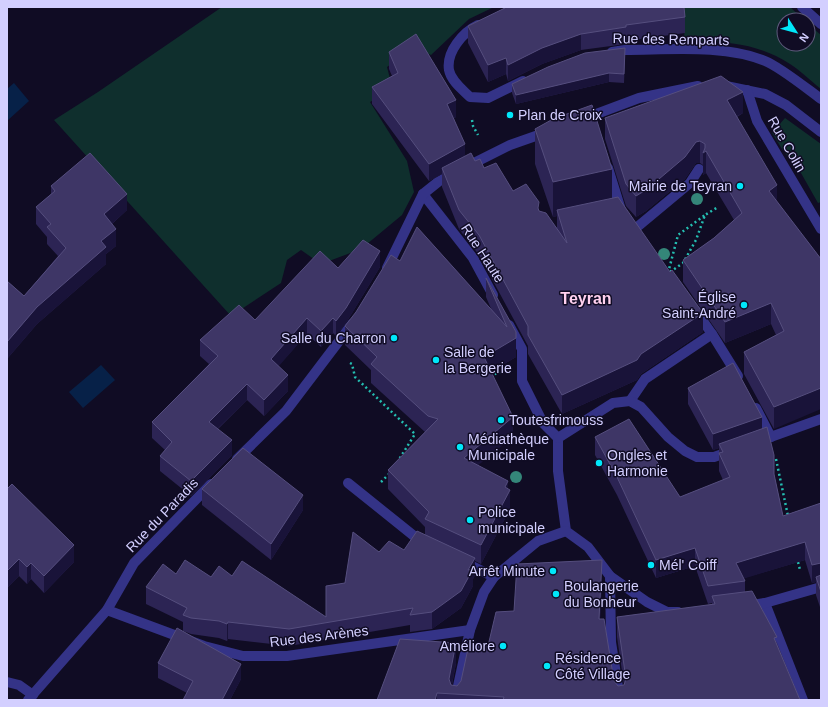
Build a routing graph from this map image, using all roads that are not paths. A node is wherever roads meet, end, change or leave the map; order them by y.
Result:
1 (802, 7) edge
2 (488, 20) edge
3 (821, 24) edge
4 (604, 53) edge
5 (530, 77) edge
6 (706, 85) edge
7 (718, 86) edge
8 (747, 90) junction
9 (821, 99) edge
10 (575, 121) edge
11 (554, 129) edge
12 (821, 132) edge
13 (606, 161) edge
14 (699, 169) dead end
15 (423, 194) junction
16 (636, 228) junction
17 (821, 229) edge
18 (644, 239) edge
19 (381, 280) edge
20 (690, 304) edge
21 (359, 314) edge
22 (712, 334) junction
23 (743, 383) edge
24 (750, 396) edge
25 (630, 401) junction
26 (821, 419) edge
27 (771, 437) junction
28 (558, 438) junction
29 (757, 442) edge
30 (742, 447) edge
31 (229, 467) edge
32 (218, 478) edge
33 (348, 483) dead end
34 (566, 531) junction
35 (435, 549) edge
36 (455, 558) edge
37 (610, 576) junction
38 (494, 577) junction
39 (821, 587) edge
40 (765, 603) junction
41 (734, 607) edge
42 (107, 610) junction
43 (686, 612) edge
44 (470, 630) junction
45 (7, 682) edge
46 (31, 698) edge
47 (455, 700) edge
48 (620, 700) edge
49 (803, 700) edge

1 - 3 street
2 - 5 street
4 - 9 street, Rue des Remparts
6 - 10 street
7 - 8 street
8 - 12 street
8 - 17 street, Rue Colin
11 - 15 street
13 - 16 street
14 - 16 street
15 - 19 street
15 - 28 street, Rue Haute
16 - 18 street
20 - 22 street
21 - 31 street
22 - 23 street
22 - 25 street
24 - 27 street
25 - 28 street
25 - 30 street
26 - 27 street
27 - 29 street
28 - 34 street
32 - 42 street, Rue du Paradis
33 - 35 street
34 - 37 street
34 - 38 street
36 - 38 street
37 - 43 street
37 - 48 street
38 - 44 street
39 - 40 street
40 - 41 street
40 - 49 street
42 - 44 street, Rue des Arènes
42 - 46 street, Rue du Paradis
44 - 47 street
45 - 46 street

